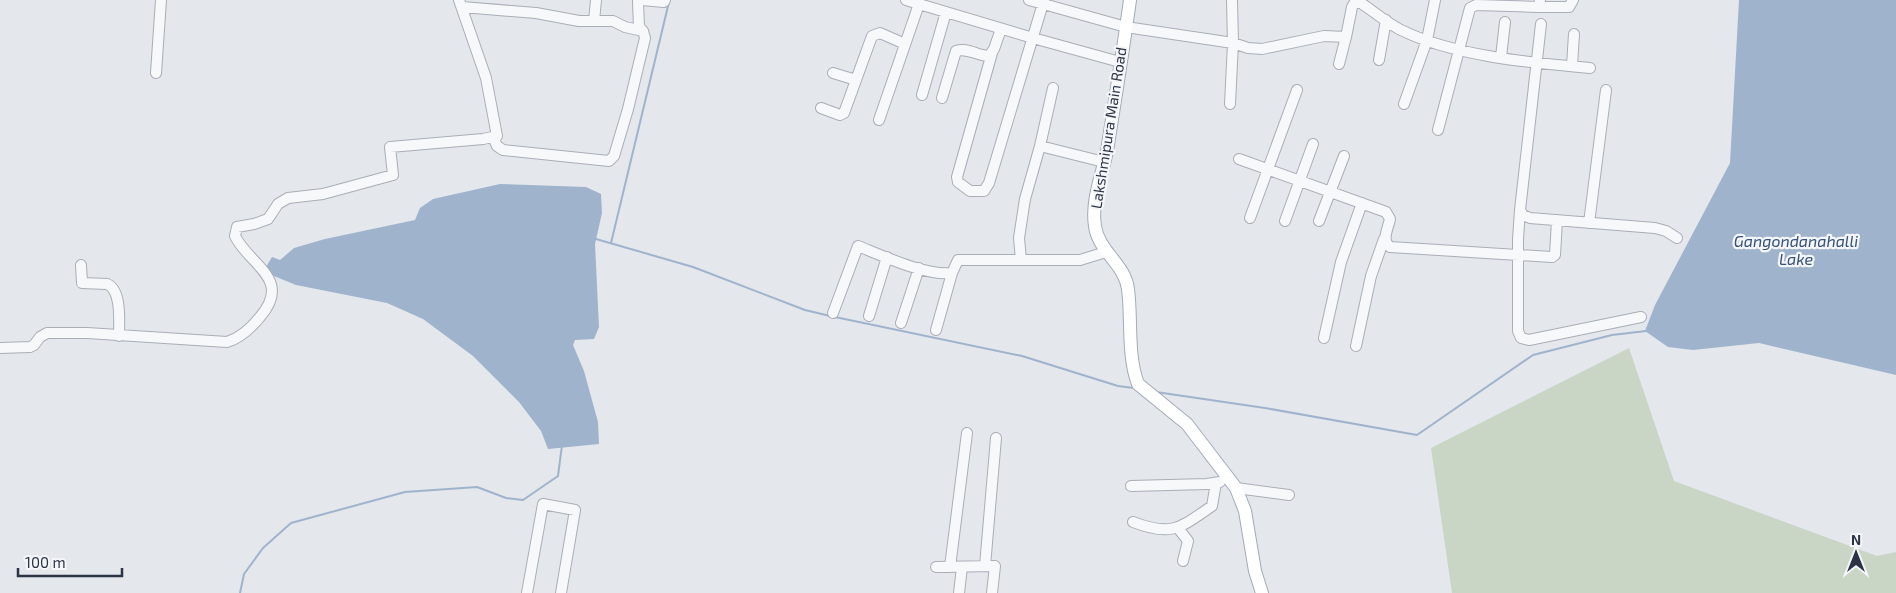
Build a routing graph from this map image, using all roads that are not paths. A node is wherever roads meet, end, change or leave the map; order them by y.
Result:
1 (161, 0) edge
2 (596, 0) edge
3 (665, 0) edge
4 (906, 0) edge
5 (1029, 0) edge
6 (1130, 0) edge
7 (1232, 0) edge
8 (1435, 0) edge
9 (1573, 0) edge
10 (639, 1) edge
11 (1043, 2) edge
12 (1508, 3) edge
13 (1540, 3) edge
14 (460, 4) edge
15 (919, 4) junction
16 (1470, 4) edge
17 (946, 12) junction
18 (594, 20) junction
19 (1386, 20) junction
20 (1505, 22) dead end
21 (1541, 24) dead end
22 (1126, 27) junction
23 (1001, 29) junction
24 (643, 31) junction
25 (1574, 34) dead end
26 (1346, 37) junction
27 (1033, 38) junction
28 (1427, 40) junction
29 (1233, 43) junction
30 (905, 44) junction
31 (1460, 49) junction
32 (992, 54) junction
33 (1501, 57) junction
34 (1379, 60) dead end
35 (1120, 62) junction
36 (1339, 64) dead end
37 (1537, 64) junction
38 (1572, 66) junction
39 (1590, 68) dead end
40 (156, 73) dead end
41 (833, 73) dead end
42 (856, 80) junction
43 (1053, 88) dead end
44 (1297, 90) dead end
45 (1606, 90) dead end
46 (922, 95) dead end
47 (942, 98) dead end
48 (1230, 104) dead end
49 (1404, 104) dead end
50 (821, 108) dead end
51 (879, 120) dead end
52 (1438, 130) dead end
53 (493, 137) junction
54 (1313, 144) dead end
55 (1040, 146) junction
56 (1344, 156) dead end
57 (1239, 159) dead end
58 (1104, 162) junction
59 (1268, 169) junction
60 (1300, 180) junction
61 (1330, 191) junction
62 (1362, 203) junction
63 (1520, 210) junction
64 (1250, 218) dead end
65 (1319, 220) dead end
66 (1557, 220) junction
67 (1285, 221) dead end
68 (1589, 223) junction
69 (1677, 238) dead end
70 (1384, 239) junction
71 (1106, 252) junction
72 (1518, 256) junction
73 (887, 257) junction
74 (1021, 260) junction
75 (81, 265) dead end
76 (919, 268) junction
77 (952, 273) junction
78 (833, 313) dead end
79 (869, 316) dead end
80 (1641, 317) dead end
81 (901, 323) dead end
82 (936, 330) dead end
83 (120, 336) junction
84 (1324, 338) dead end
85 (1356, 346) dead end
86 (0, 348) edge
87 (967, 434) dead end
88 (996, 438) dead end
89 (1216, 483) junction
90 (1233, 484) junction
91 (1131, 486) dead end
92 (1289, 495) dead end
93 (1133, 522) dead end
94 (1178, 528) junction
95 (1183, 562) dead end
96 (985, 566) junction
97 (936, 567) dead end
98 (950, 567) junction
99 (962, 567) junction
100 (527, 593) edge
101 (561, 593) edge
102 (959, 593) edge
103 (992, 593) edge
104 (1262, 593) edge

1 - 40 street
2 - 18 street
3 - 10 street
4 - 15 street
5 - 11 street
6 - 22 main road, Lakshmipura Main Road
7 - 29 street
8 - 28 street
9 - 13 street
10 - 24 street
11 - 22 street
11 - 27 street
12 - 13 street
12 - 16 street
14 - 18 street
14 - 53 street
15 - 17 street
15 - 30 street
16 - 31 street
17 - 23 street
17 - 46 street
18 - 24 street
19 - 26 street
19 - 28 street
19 - 34 street
20 - 33 street
21 - 37 street
22 - 29 street
22 - 35 main road, Lakshmipura Main Road
23 - 27 street
23 - 32 street
24 - 53 street
25 - 38 street
26 - 29 street
26 - 36 street
27 - 32 street
27 - 35 street
28 - 31 street
28 - 49 street
29 - 48 street
30 - 42 street
30 - 51 street
31 - 33 street
31 - 52 street
32 - 47 street
33 - 37 street
35 - 58 main road, Lakshmipura Main Road
37 - 38 street
37 - 63 street
38 - 39 street
41 - 42 street
42 - 50 street
43 - 55 street
44 - 59 street
45 - 68 street
53 - 83 street
54 - 60 street
55 - 58 street
55 - 74 street
56 - 61 street
57 - 59 street
58 - 71 main road, Lakshmipura Main Road
59 - 60 street
59 - 64 street
60 - 61 street
60 - 67 street
61 - 62 street
61 - 65 street
62 - 70 street
62 - 84 street
63 - 66 street
63 - 72 street
66 - 68 street
66 - 72 street
68 - 69 street
70 - 72 street
70 - 85 street
71 - 74 street
71 - 90 main road, Lakshmipura Main Road
72 - 80 street
73 - 76 street
73 - 78 street
73 - 79 street
74 - 77 street
75 - 83 street
76 - 77 street
76 - 81 street
77 - 82 street
83 - 86 street
87 - 98 street
88 - 96 street
89 - 90 street
89 - 91 street
89 - 94 street
90 - 92 street
90 - 104 main road, Lakshmipura Main Road
93 - 94 street
94 - 95 street
96 - 99 street
96 - 103 street
97 - 98 street
98 - 99 street
99 - 102 street
100 - 101 street

